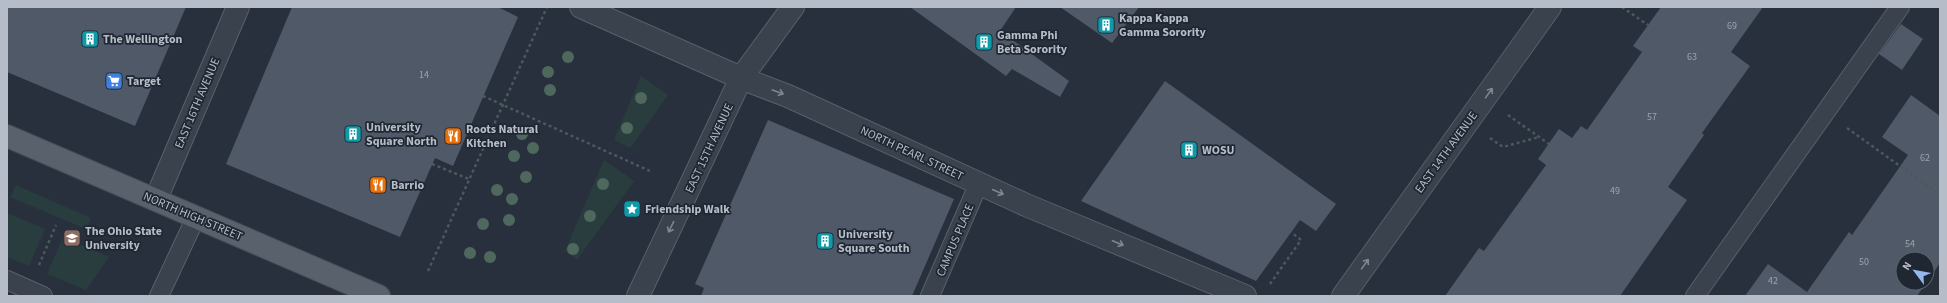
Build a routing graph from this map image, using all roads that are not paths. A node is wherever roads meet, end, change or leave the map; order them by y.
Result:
1 (238, 7) edge
2 (581, 7) edge
3 (793, 7) edge
4 (1550, 7) edge
5 (1900, 7) edge
6 (741, 78) junction
7 (7, 136) edge
8 (979, 183) junction
9 (156, 200) junction
10 (196, 217) junction
11 (7, 280) edge
12 (35, 293) edge
13 (159, 296) edge
14 (379, 296) edge
15 (638, 296) edge
16 (930, 296) edge
17 (1245, 296) edge
18 (1343, 296) edge
19 (1696, 296) edge

1 - 9 street, EAST 16TH AVENUE
2 - 6 street, NORTH PEARL STREET
3 - 6 street, EAST 15TH AVENUE
18 -> 4 street, EAST 14TH AVENUE
5 - 19 lane
6 -> 8 street, NORTH PEARL STREET
6 -> 15 street, EAST 15TH AVENUE
7 - 9 main road, NORTH HIGH STREET
8 - 16 lane, CAMPUS PLACE
8 -> 17 street, NORTH PEARL STREET
9 - 10 main road, NORTH HIGH STREET
10 - 13 lane
10 - 14 main road, NORTH HIGH STREET
11 - 12 lane

